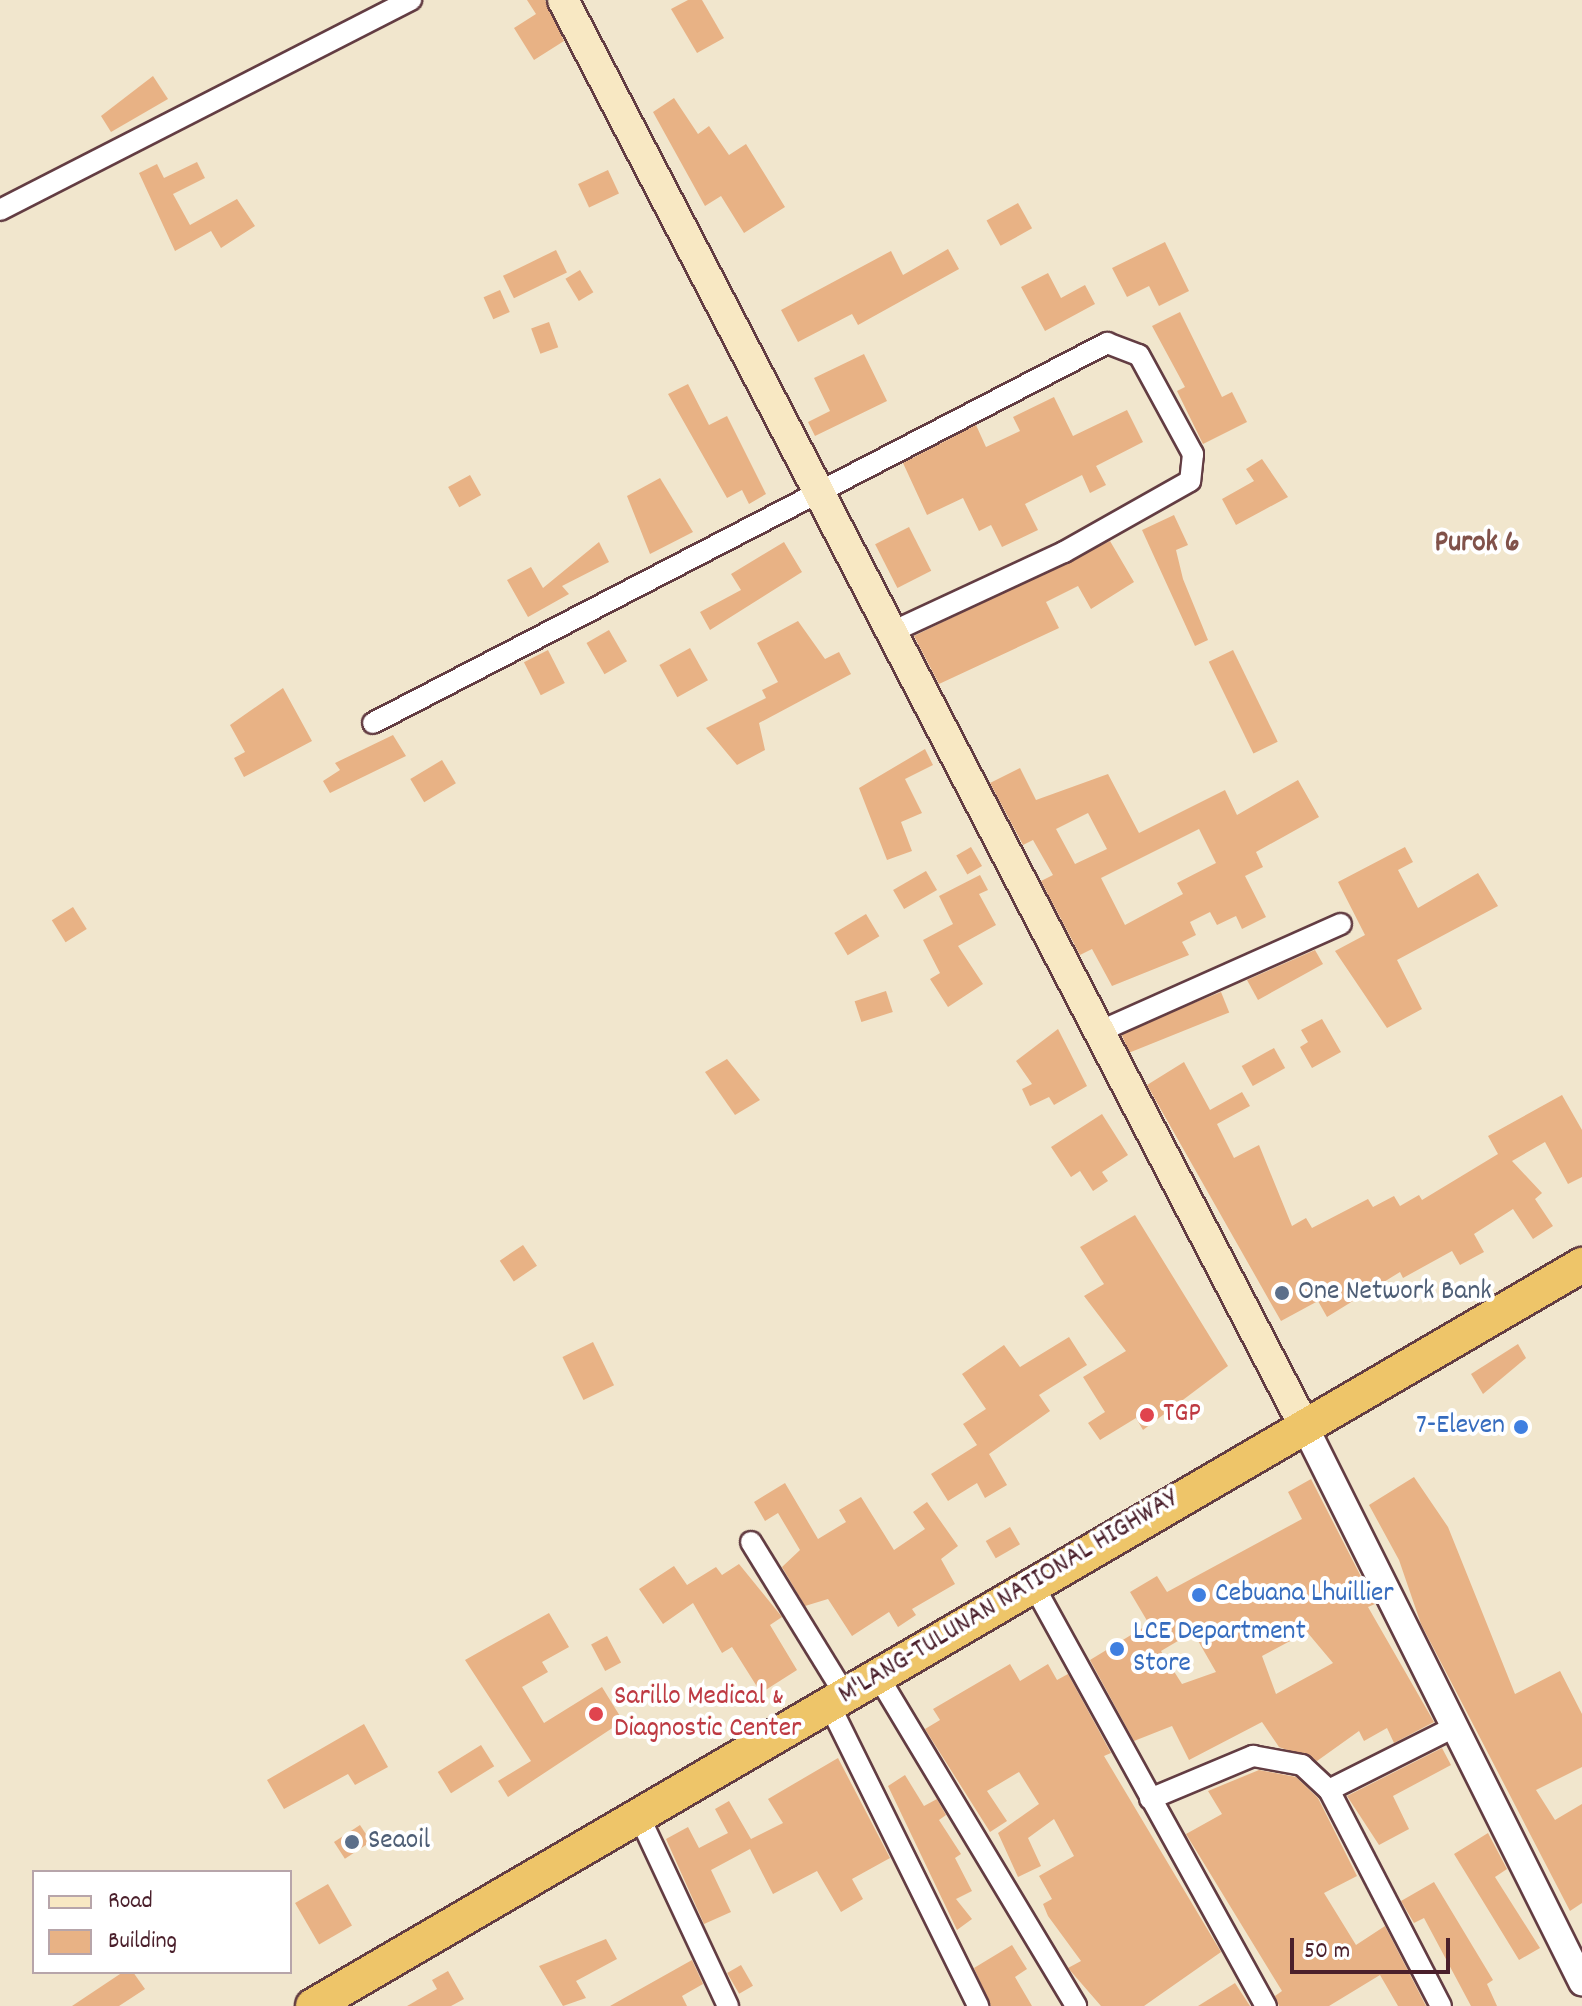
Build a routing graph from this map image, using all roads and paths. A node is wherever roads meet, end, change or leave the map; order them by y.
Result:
1 (411, 0) edge
2 (563, 0) edge
3 (0, 210) edge
4 (820, 494) junction
5 (892, 632) junction
6 (373, 723) dead end
7 (1341, 924) dead end
8 (1096, 1033) junction
9 (1582, 1265) edge
10 (1304, 1425) junction
11 (751, 1542) dead end
12 (1034, 1586) junction
13 (878, 1676) junction
14 (837, 1700) junction
15 (1454, 1727) junction
16 (1329, 1790) junction
17 (1150, 1799) junction
18 (639, 1816) junction
19 (1582, 1982) edge
20 (313, 2006) edge
21 (728, 2006) edge
22 (978, 2006) edge
23 (1076, 2006) edge
24 (1266, 2006) edge
25 (1441, 2006) edge

1 - 3 street
2 - 4 main road
4 - 5 main road
4 - 5 street
4 - 6 street
5 - 8 main road
7 - 8 street
8 - 10 main road
9 - 10 highway, M'LANG-TULUNAN NATIONAL HIGHWAY
10 - 12 highway, M'LANG-TULUNAN NATIONAL HIGHWAY
10 - 15 street
11 - 14 street
12 - 13 highway, M'LANG-TULUNAN NATIONAL HIGHWAY
12 - 17 street
13 - 14 highway, M'LANG-TULUNAN NATIONAL HIGHWAY
13 - 23 street
14 - 18 highway, M'LANG-TULUNAN NATIONAL HIGHWAY
14 - 22 street
15 - 16 street
15 - 19 street
16 - 17 street
16 - 25 street
17 - 24 street
18 - 20 highway, M'LANG-TULUNAN NATIONAL HIGHWAY
18 - 21 street

